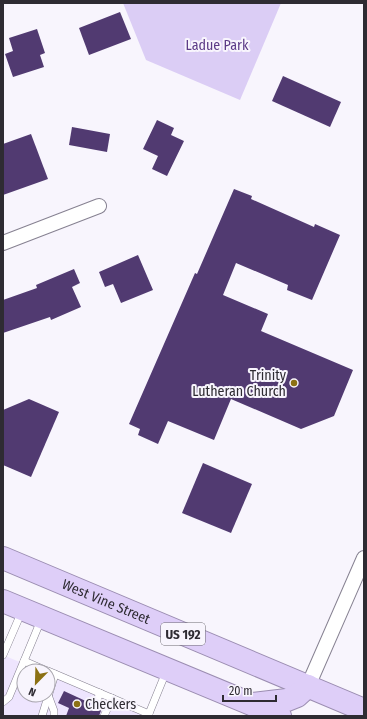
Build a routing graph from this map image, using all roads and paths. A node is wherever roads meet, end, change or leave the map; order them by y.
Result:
1 (99, 206) dead end
2 (3, 243) edge
3 (3, 558) edge
4 (364, 558) edge
5 (13, 605) edge
6 (42, 617) junction
7 (3, 655) edge
8 (24, 661) junction
9 (29, 663) edge
10 (167, 669) junction
11 (56, 675) edge
12 (308, 686) junction
13 (100, 693) junction
14 (112, 698) junction
15 (3, 702) edge
16 (46, 703) edge
17 (51, 703) edge
18 (252, 704) junction
19 (95, 705) dead end
20 (364, 710) edge
21 (149, 715) edge
22 (42, 716) edge
23 (54, 716) edge
24 (104, 716) edge
25 (280, 716) edge

1 - 2 street
3 - 12 highway, West Vine Street / US 192
4 - 12 street
5 - 6 highway, US 192
5 - 7 lane
6 - 8 lane
6 - 10 highway, US 192
8 - 9 lane
8 - 15 lane
10 - 18 highway, US 192
10 - 21 lane
11 - 13 lane
12 - 18 highway
12 - 20 highway, West Vine Street / US 192
13 - 14 lane
13 - 19 lane
14 - 21 lane
14 - 24 lane
16 - 22 lane
17 - 23 lane
18 - 25 highway, US 192

